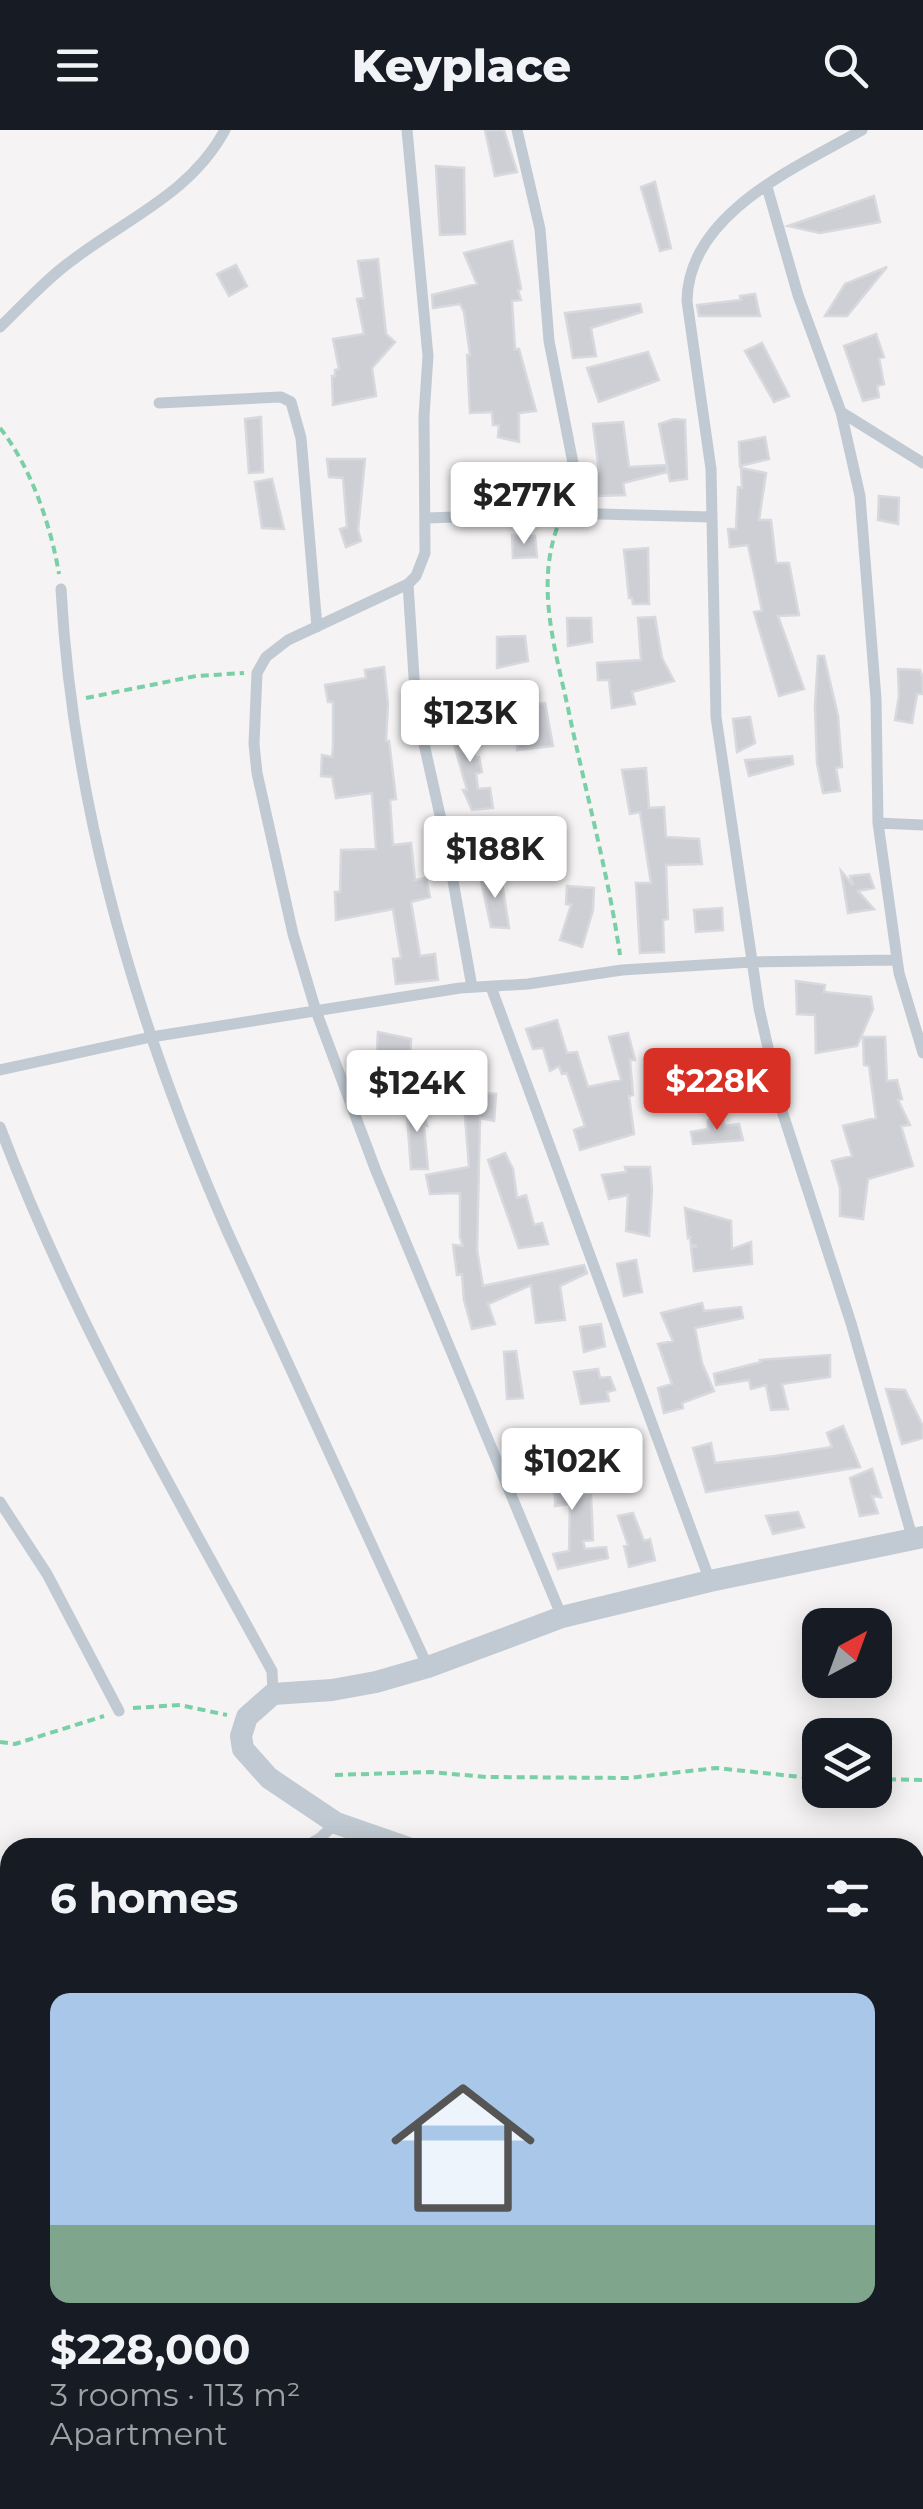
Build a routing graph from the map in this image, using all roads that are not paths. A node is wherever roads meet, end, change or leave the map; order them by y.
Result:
1 (225, 130) edge
2 (407, 130) edge
3 (517, 130) edge
4 (862, 130) edge
5 (767, 187) junction
6 (0, 327) edge
7 (160, 403) dead end
8 (841, 412) junction
9 (923, 464) edge
10 (582, 514) junction
11 (711, 517) junction
12 (427, 518) junction
13 (408, 584) junction
14 (61, 589) road end
15 (317, 627) junction
16 (878, 823) junction
17 (923, 825) edge
18 (897, 960) junction
19 (752, 962) junction
20 (472, 987) junction
21 (491, 987) junction
22 (316, 1011) junction
23 (150, 1038) junction
24 (923, 1053) edge
25 (0, 1070) edge
26 (0, 1127) edge
27 (0, 1502) edge
28 (918, 1539) edge
29 (710, 1581) junction
30 (562, 1617) junction
31 (428, 1667) junction
32 (273, 1694) junction
33 (118, 1711) dead end
34 (336, 1824) junction
35 (320, 1838) edge
36 (378, 1838) edge

1 - 6 lane
2 - 12 lane
3 - 10 lane
4 - 5 lane
5 - 8 lane
5 - 11 lane
7 - 15 lane
8 - 9 lane
8 - 16 lane
10 - 11 lane
10 - 12 lane
11 - 19 lane
12 - 13 lane
13 - 15 lane
13 - 20 lane
14 - 23 lane
15 - 22 lane
16 - 17 lane
16 - 18 lane
18 - 19 lane
18 - 24 lane
19 - 21 lane
19 - 28 lane
20 - 21 lane
20 - 22 lane
21 - 29 lane
22 - 23 lane
22 - 30 lane
23 - 25 lane
23 - 31 lane
26 - 32 lane
27 - 33 lane
28 - 29 street
29 - 30 street
30 - 31 street
31 - 32 street
32 - 34 street
34 - 35 lane
34 - 36 street

